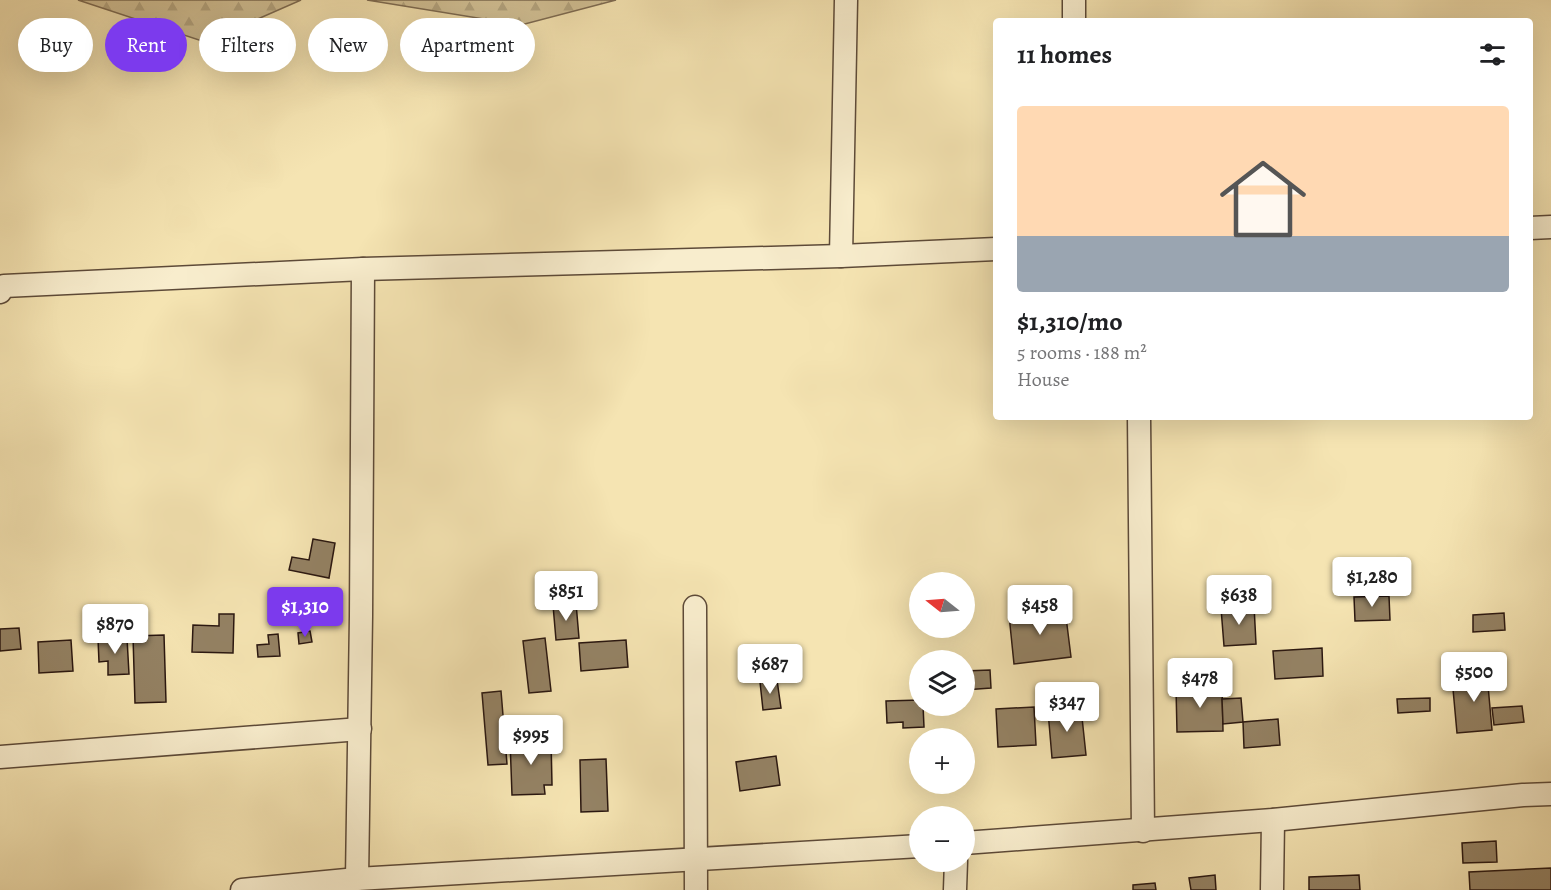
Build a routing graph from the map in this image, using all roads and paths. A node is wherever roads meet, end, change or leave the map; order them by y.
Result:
1 (846, 0) edge
2 (1074, 0) edge
3 (1074, 18) edge
4 (1551, 227) edge
5 (1533, 228) edge
6 (993, 249) edge
7 (841, 256) junction
8 (363, 269) junction
9 (0, 292) edge
10 (1139, 420) edge
11 (695, 607) dead end
12 (360, 729) junction
13 (0, 757) edge
14 (1551, 794) edge
15 (1273, 820) junction
16 (1143, 831) junction
17 (975, 842) edge
18 (909, 847) edge
19 (697, 858) junction
20 (956, 872) edge
21 (357, 879) junction
22 (289, 888) edge
23 (242, 890) edge
24 (696, 890) edge
25 (955, 890) edge
26 (1272, 890) edge

1 - 7 street
2 - 3 street
4 - 5 street
6 - 7 street
7 - 8 street
8 - 9 street
8 - 12 street
10 - 16 street
11 - 19 street
12 - 13 street
12 - 21 street
14 - 15 street
15 - 16 street
15 - 26 street
16 - 17 street
18 - 19 street
19 - 21 street
19 - 24 street
20 - 25 street
21 - 22 street
22 - 23 street

